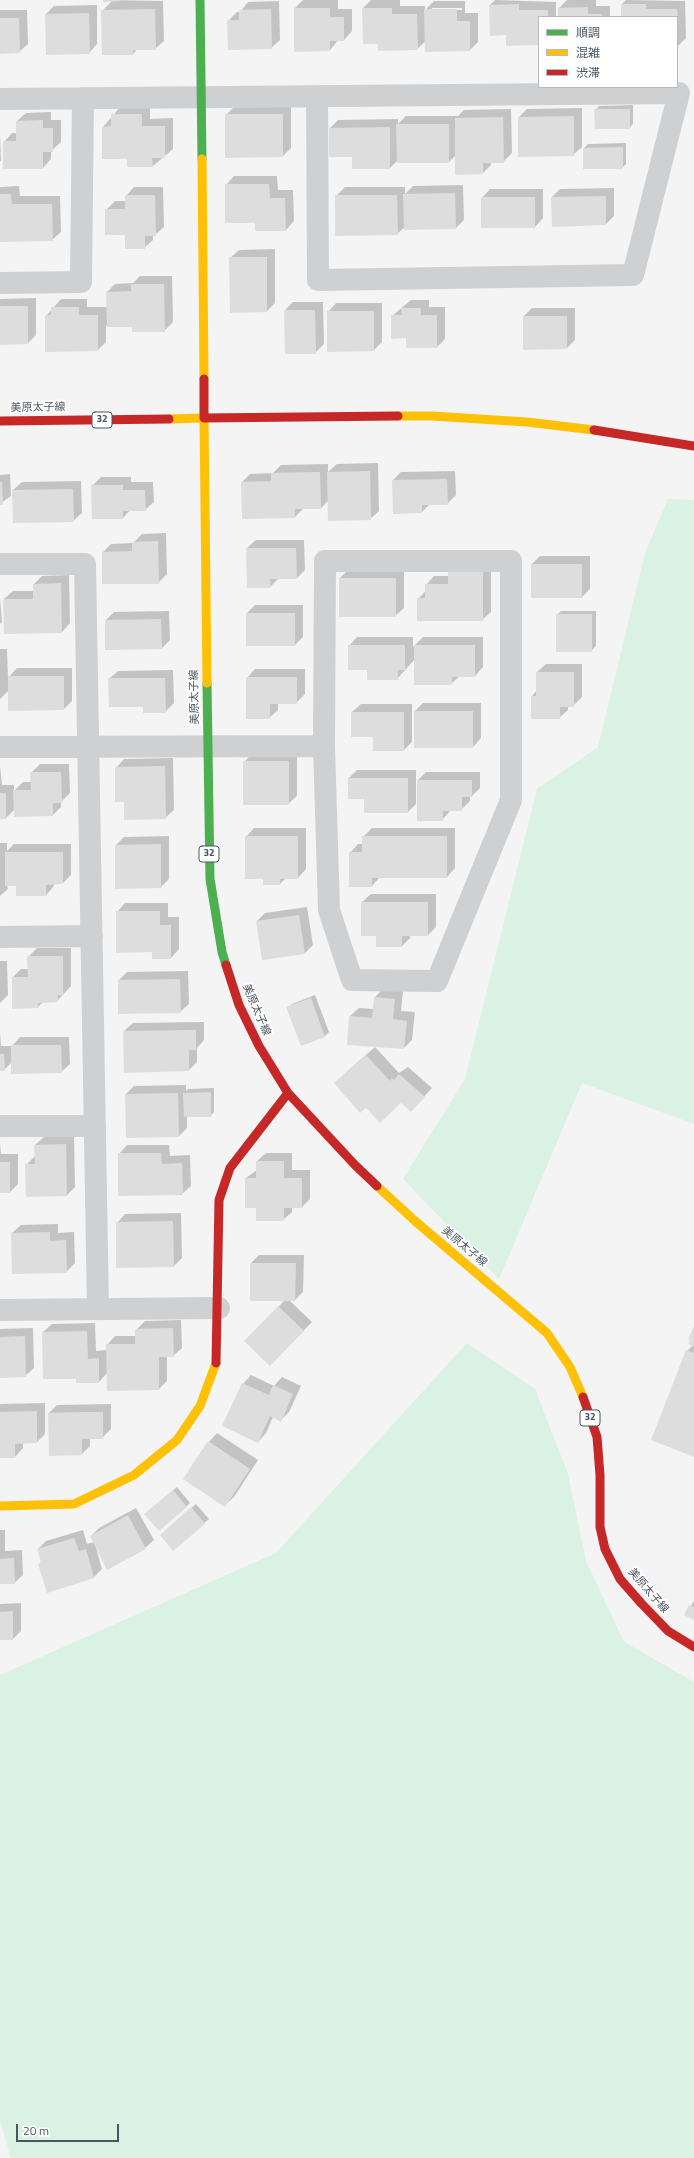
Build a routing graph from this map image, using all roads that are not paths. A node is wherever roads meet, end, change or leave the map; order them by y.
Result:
1 (200, 0) edge
2 (317, 97) junction
3 (83, 98) junction
4 (201, 98) junction
5 (0, 99) edge
6 (0, 283) edge
7 (204, 418) junction
8 (0, 421) edge
9 (694, 446) edge
10 (0, 564) edge
11 (89, 745) junction
12 (208, 746) junction
13 (324, 746) junction
14 (0, 747) edge
15 (92, 936) junction
16 (0, 937) edge
17 (288, 1093) junction
18 (0, 1126) edge
19 (95, 1126) junction
20 (219, 1308) junction
21 (98, 1309) junction
22 (0, 1310) edge
23 (0, 1506) edge
24 (694, 1647) edge

1 - 4 main road
2 - 2 street
2 - 4 street
3 - 4 street
3 - 5 street
3 - 6 street
4 - 7 main road
7 - 8 main road, 美原太子線 / 32
7 - 9 main road
7 - 12 main road, 美原太子線 / 32
10 - 11 street
11 - 12 street
11 - 14 street
11 - 15 street
12 - 13 street
12 - 17 main road, 美原太子線 / 32
13 - 13 street
15 - 16 street
15 - 19 street
17 - 20 main road
17 - 24 main road, 美原太子線 / 32
18 - 19 street
19 - 21 street
20 - 21 street
20 - 23 main road
21 - 22 street

